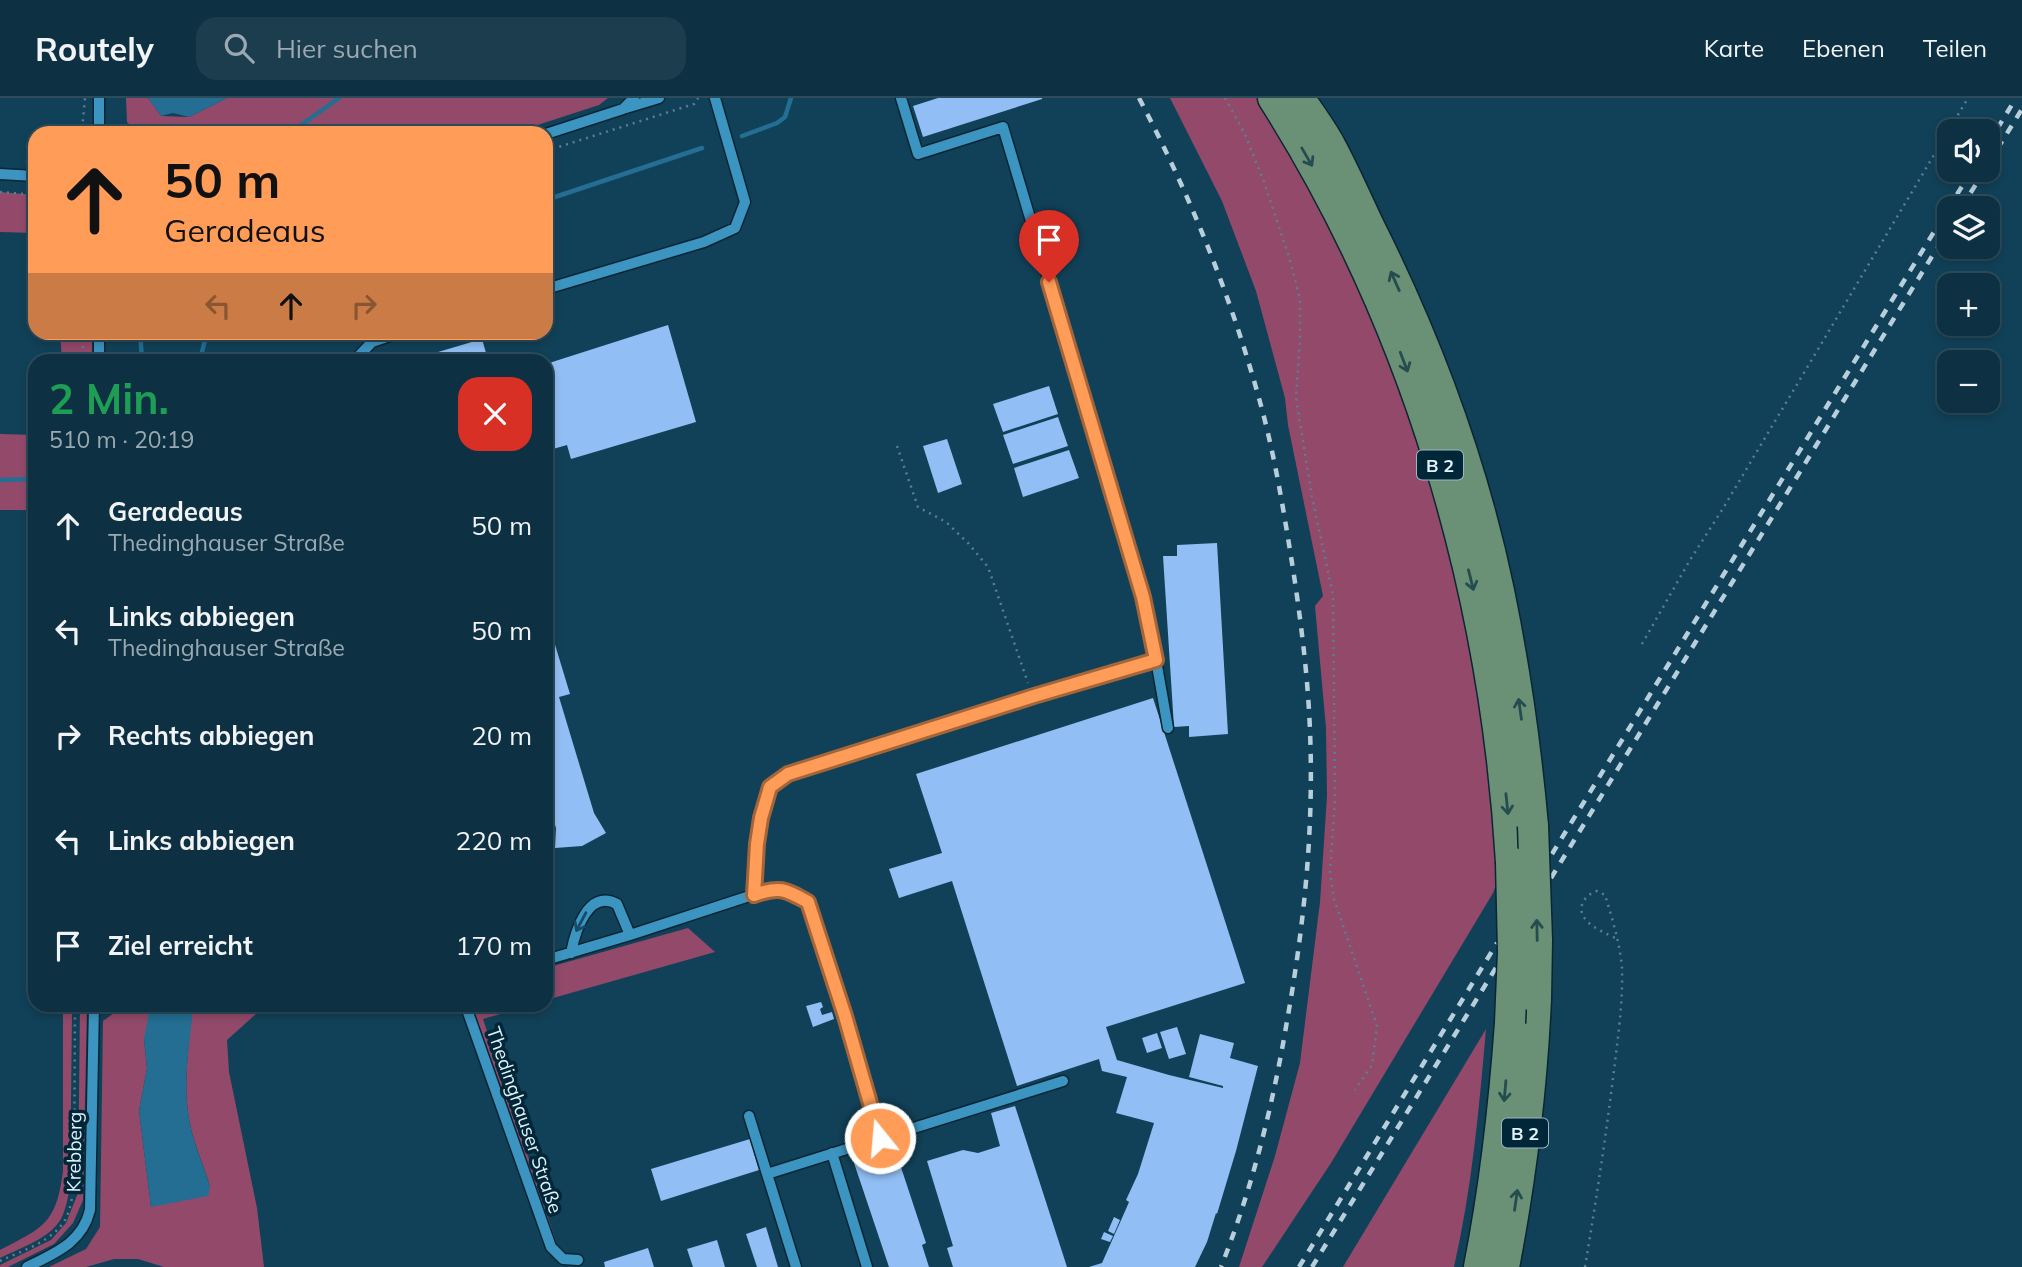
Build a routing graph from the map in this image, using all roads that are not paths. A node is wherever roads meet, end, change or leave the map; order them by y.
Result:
1 (99, 98) edge
2 (634, 98) edge
3 (659, 98) edge
4 (715, 98) edge
5 (901, 98) edge
6 (1272, 98) edge
7 (1300, 98) edge
8 (623, 109) junction
9 (99, 126) edge
10 (553, 132) edge
11 (0, 174) edge
12 (28, 176) edge
13 (553, 287) edge
14 (378, 340) edge
15 (361, 354) edge
16 (1156, 660) junction
17 (1168, 728) dead end
18 (754, 895) junction
19 (630, 935) junction
20 (571, 953) junction
21 (553, 958) edge
22 (94, 1012) edge
23 (469, 1012) edge
24 (1063, 1081) dead end
25 (749, 1116) dead end
26 (880, 1138) junction
27 (832, 1153) junction
28 (767, 1174) junction
29 (578, 1260) dead end
30 (27, 1267) edge
31 (796, 1267) edge
32 (867, 1267) edge
33 (1479, 1267) edge
34 (1504, 1267) edge

1 - 9 lane
2 - 8 lane
3 - 8 lane
4 - 13 lane
5 - 16 lane
6 -> 33 main road, B 2, bridge
34 -> 7 main road, B 2, bridge
8 - 10 lane
11 - 12 lane
14 - 15 lane
16 - 17 lane
16 - 18 lane
18 - 19 lane
18 - 26 lane
19 - 20 lane
19 -> 20 lane
20 - 21 lane
22 - 30 lane, Krebberg
23 - 29 lane, Thedinghauser Straße
24 - 26 lane
25 - 28 lane
26 - 27 lane
27 - 28 lane
27 - 32 lane
28 - 31 lane

